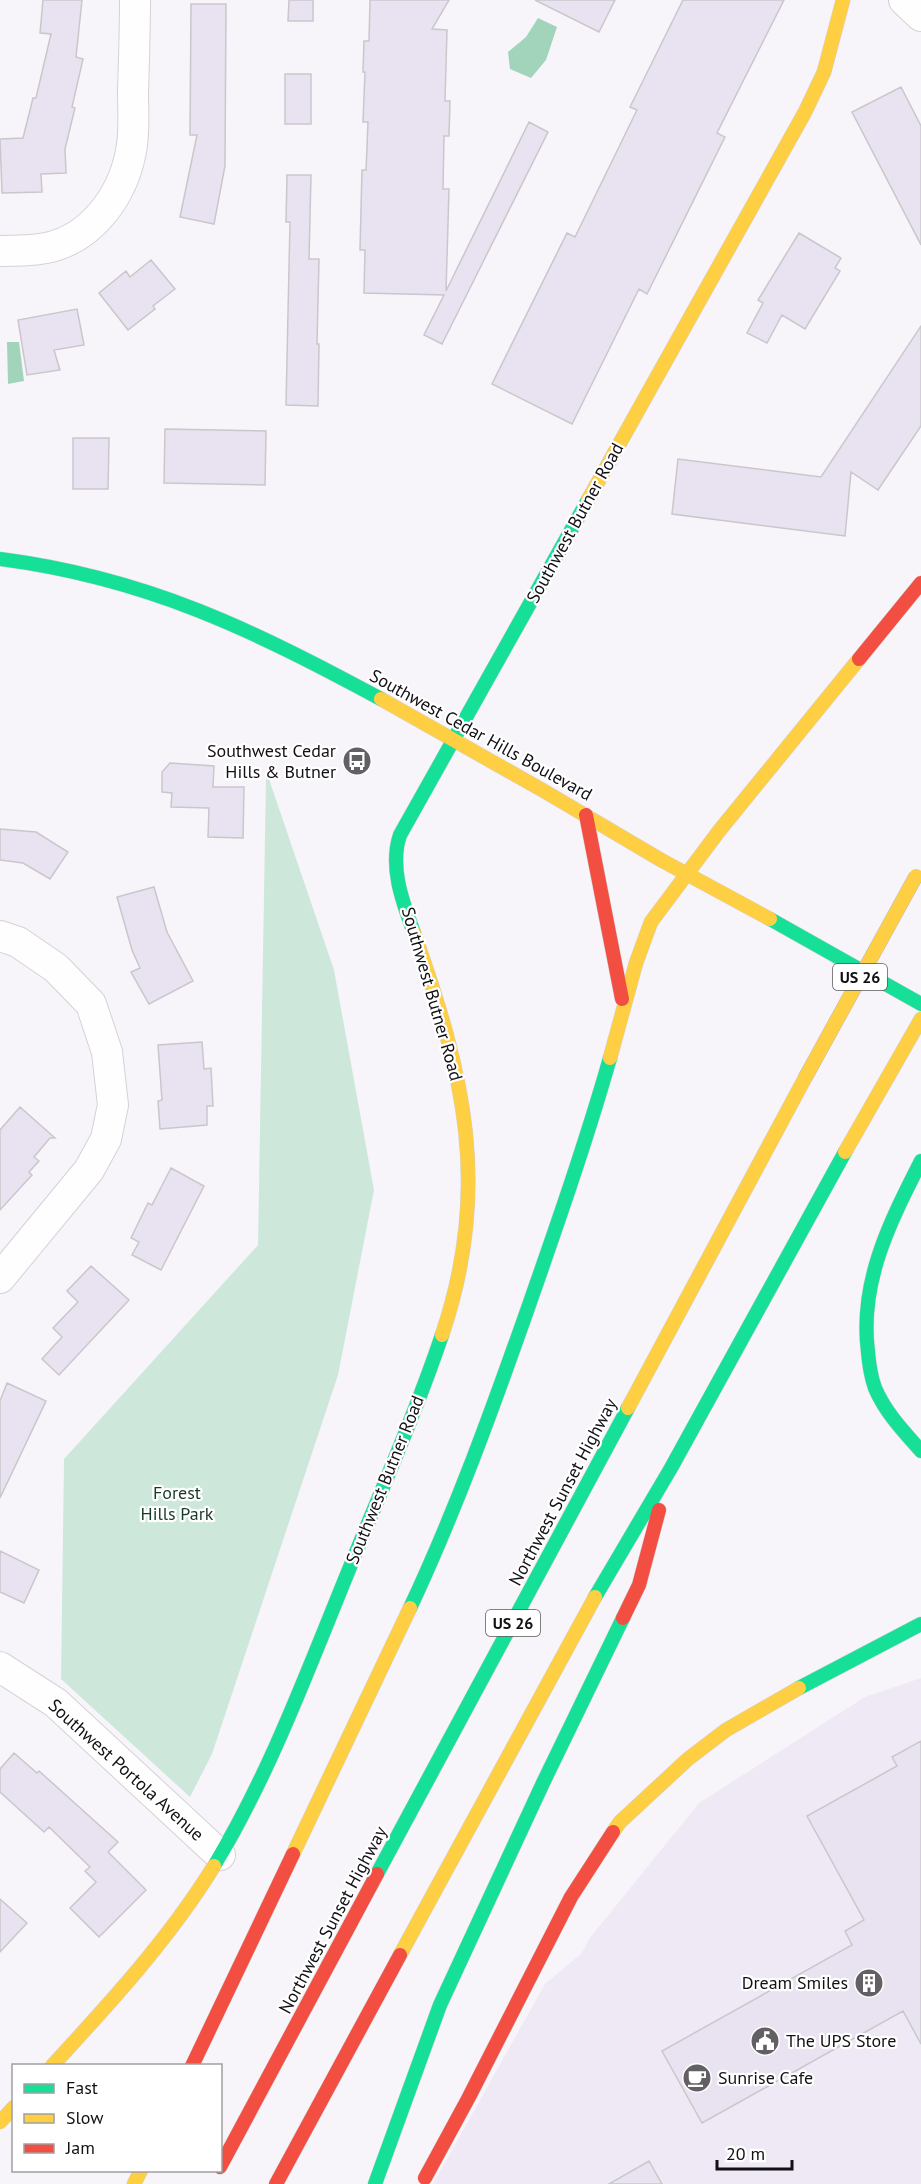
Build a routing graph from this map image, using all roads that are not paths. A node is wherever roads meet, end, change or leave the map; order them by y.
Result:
1 (135, 0) edge
2 (843, 0) edge
3 (904, 0) edge
4 (921, 16) edge
5 (0, 251) edge
6 (0, 559) edge
7 (921, 583) edge
8 (452, 738) junction
9 (586, 815) junction
10 (918, 871) edge
11 (686, 875) junction
12 (0, 936) edge
13 (921, 1004) edge
14 (624, 1007) junction
15 (921, 1019) edge
16 (921, 1161) edge
17 (0, 1278) edge
18 (921, 1451) edge
19 (671, 1468) junction
20 (921, 1624) edge
21 (0, 1667) edge
22 (219, 1856) junction
23 (54, 2064) edge
24 (193, 2064) edge
25 (12, 2109) edge
26 (0, 2122) edge
27 (222, 2165) edge
28 (425, 2178) dead end
29 (276, 2184) edge
30 (375, 2184) edge

1 - 5 street
2 - 8 main road, Southwest Butner Road
3 - 4 street
6 - 8 main road, Southwest Cedar Hills Boulevard
7 - 11 main road
8 - 9 main road, Southwest Cedar Hills Boulevard
8 - 22 main road, Southwest Butner Road
9 - 11 main road, Southwest Cedar Hills Boulevard
9 - 14 main road
10 - 27 main road, Northwest Sunset Highway / US 26, bridge
11 - 13 main road, Southwest Cedar Hills Boulevard
11 - 14 main road
12 - 17 street
14 - 24 main road
15 - 19 main road
16 - 18 main road
19 - 29 main road
19 - 30 main road
20 - 28 main road
21 - 22 street, Southwest Portola Avenue
22 - 23 main road, Southwest Butner Road
25 - 26 main road

